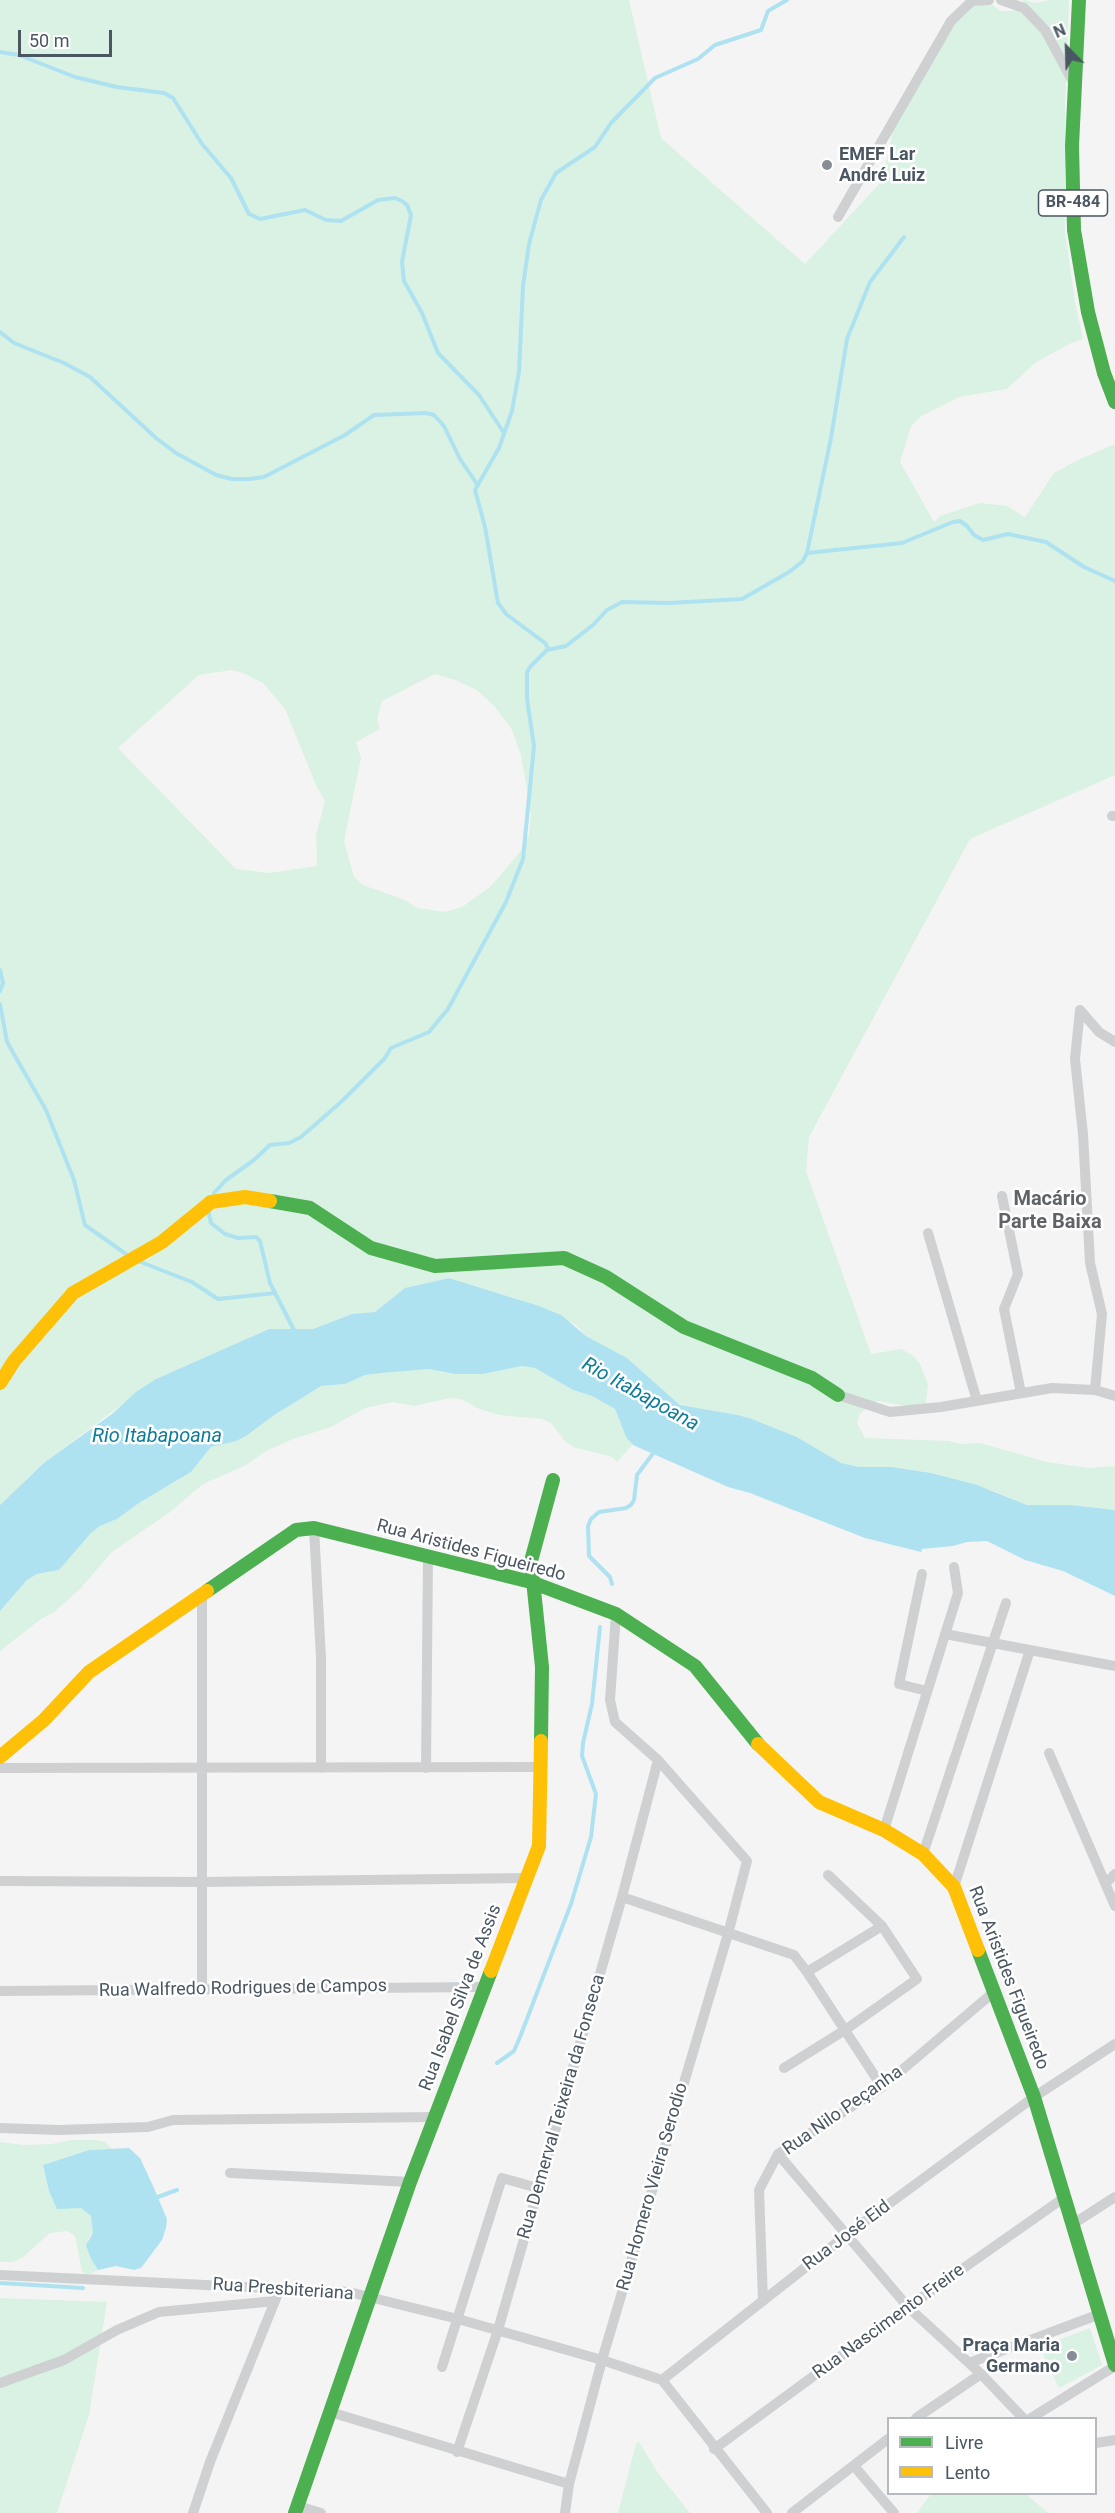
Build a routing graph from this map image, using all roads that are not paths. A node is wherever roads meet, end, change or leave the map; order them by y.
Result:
1 (989, 0) edge
2 (1001, 0) edge
3 (1079, 0) edge
4 (1076, 86) junction
5 (838, 217) dead end
6 (1115, 402) edge
7 (1115, 1042) edge
8 (1002, 1196) dead end
9 (928, 1233) dead end
10 (0, 1383) edge
11 (1095, 1390) junction
12 (1021, 1393) junction
13 (838, 1395) joint
14 (1115, 1396) edge
15 (976, 1401) junction
16 (553, 1480) dead end
17 (314, 1528) junction
18 (428, 1556) junction
19 (954, 1567) dead end
20 (922, 1574) dead end
21 (531, 1582) junction
22 (202, 1594) junction
23 (1006, 1603) dead end
24 (616, 1614) junction
25 (945, 1634) junction
26 (992, 1643) junction
27 (1030, 1650) junction
28 (1115, 1666) edge
29 (927, 1691) junction
30 (1049, 1753) dead end
31 (0, 1757) edge
32 (658, 1760) junction
33 (426, 1767) junction
34 (540, 1767) junction
35 (0, 1768) edge
36 (202, 1768) junction
37 (321, 1768) junction
38 (884, 1830) junction
39 (923, 1854) junction
40 (1115, 1874) edge
41 (828, 1875) dead end
42 (527, 1878) junction
43 (0, 1881) edge
44 (202, 1882) junction
45 (1106, 1883) junction
46 (954, 1887) junction
47 (622, 1897) junction
48 (1115, 1906) edge
49 (882, 1926) junction
50 (728, 1934) junction
51 (807, 1971) junction
52 (485, 1987) junction
53 (202, 1990) junction
54 (0, 1991) edge
55 (995, 1991) junction
56 (845, 2030) junction
57 (1115, 2044) edge
58 (784, 2068) dead end
59 (882, 2087) junction
60 (1034, 2097) junction
61 (435, 2117) junction
62 (0, 2128) edge
63 (778, 2154) junction
64 (230, 2173) dead end
65 (410, 2182) junction
66 (538, 2188) junction
67 (1065, 2197) junction
68 (1115, 2197) edge
69 (1073, 2224) junction
70 (848, 2235) junction
71 (0, 2275) edge
72 (282, 2288) junction
73 (371, 2298) junction
74 (274, 2301) junction
75 (763, 2301) junction
76 (909, 2307) junction
77 (1100, 2314) junction
78 (458, 2319) junction
79 (498, 2330) junction
80 (602, 2360) junction
81 (969, 2363) junction
82 (1115, 2366) edge
83 (442, 2367) dead end
84 (981, 2374) junction
85 (662, 2380) junction
86 (0, 2383) edge
87 (330, 2412) junction
88 (917, 2417) edge
89 (1022, 2417) edge
90 (1033, 2417) edge
91 (887, 2440) edge
92 (1115, 2440) edge
93 (1097, 2443) edge
94 (714, 2449) junction
95 (457, 2452) junction
96 (854, 2466) junction
97 (569, 2484) junction
98 (297, 2509) edge
99 (193, 2513) edge
100 (321, 2513) edge
101 (565, 2513) edge
102 (767, 2513) edge
103 (792, 2513) edge
104 (894, 2513) edge

1 - 5 street
2 - 4 street
3 - 4 street, BR-484
4 - 6 street, BR-484
7 - 11 street
8 - 12 street
9 - 15 street
10 - 13 street
11 - 12 street
11 - 14 street
12 - 15 street
13 - 15 street
16 - 21 street, Rua Isabel Silva de Assis
17 - 18 street, Rua Aristides Figueiredo
17 - 22 street
17 - 37 street
18 - 21 street, Rua Aristides Figueiredo
18 - 33 street
19 - 25 street
20 - 29 street
21 - 24 street, Rua Aristides Figueiredo
21 - 34 street, Rua Isabel Silva de Assis
22 - 31 street
22 - 36 street
23 - 26 street
24 - 32 street
24 - 38 street, Rua Aristides Figueiredo
25 - 26 street
25 - 29 street
26 - 27 street
26 - 39 street
27 - 28 street
27 - 46 street
29 - 38 street
30 - 45 street
32 - 47 street, Rua Demerval Teixeira da Fonseca
32 - 50 street, Rua Homero Vieira Serodio
33 - 34 street
33 - 37 street
34 - 42 street, Rua Isabel Silva de Assis
35 - 36 street
36 - 37 street
36 - 44 street
38 - 39 street, Rua Aristides Figueiredo
39 - 46 street, Rua Aristides Figueiredo
40 - 45 street
41 - 49 street
42 - 44 street
42 - 52 street, Rua Isabel Silva de Assis
43 - 44 street
44 - 53 street
45 - 48 street
46 - 55 street, Rua Aristides Figueiredo
47 - 50 street
47 - 66 street, Rua Demerval Teixeira da Fonseca
49 - 51 street
49 - 56 street
50 - 51 street
50 - 80 street, Rua Homero Vieira Serodio
51 - 56 street
52 - 53 street, Rua Walfredo Rodrigues de Campos
52 - 61 street, Rua Isabel Silva de Assis
53 - 54 street, Rua Walfredo Rodrigues de Campos
55 - 59 street, Rua Nilo Peçanha
55 - 60 street, Rua Aristides Figueiredo
56 - 58 street
56 - 59 street
57 - 60 street, Rua José Eid
59 - 63 street, Rua Nilo Peçanha
60 - 67 street, Rua Aristides Figueiredo
60 - 70 street, Rua José Eid
61 - 62 street
61 - 65 street, Rua Isabel Silva de Assis
63 - 70 street
63 - 75 street, Rua Nilo Peçanha
64 - 65 street
65 - 73 street, Rua Isabel Silva de Assis
66 - 78 street
66 - 79 street, Rua Demerval Teixeira da Fonseca
67 - 69 street, Rua Aristides Figueiredo
67 - 76 street, Rua Nascimento Freire
68 - 69 street
69 - 77 street, Rua Aristides Figueiredo
70 - 75 street, Rua José Eid
70 - 76 street
71 - 72 street, Rua Presbiteriana
72 - 73 street, Rua Presbiteriana
72 - 74 street
73 - 78 street, Rua Presbiteriana
73 - 87 street, Rua Isabel Silva de Assis
74 - 86 street
74 - 99 street
75 - 85 street, Rua José Eid
76 - 81 street
76 - 94 street, Rua Nascimento Freire
77 - 81 street
77 - 82 street, Rua Aristides Figueiredo
78 - 79 street, Rua Presbiteriana
78 - 83 street
79 - 80 street, Rua Presbiteriana
79 - 95 street, Rua Demerval Teixeira da Fonseca
80 - 85 street, Rua Presbiteriana
80 - 97 street, Rua Homero Vieira Serodio
81 - 84 street
82 - 90 street
84 - 88 street
84 - 89 street
85 - 94 street
87 - 95 street
87 - 98 street, Rua Isabel Silva de Assis
91 - 96 street
92 - 93 street
94 - 102 street
95 - 97 street
96 - 103 street
96 - 104 street
97 - 101 street, Rua Homero Vieira Serodio
98 - 100 street

